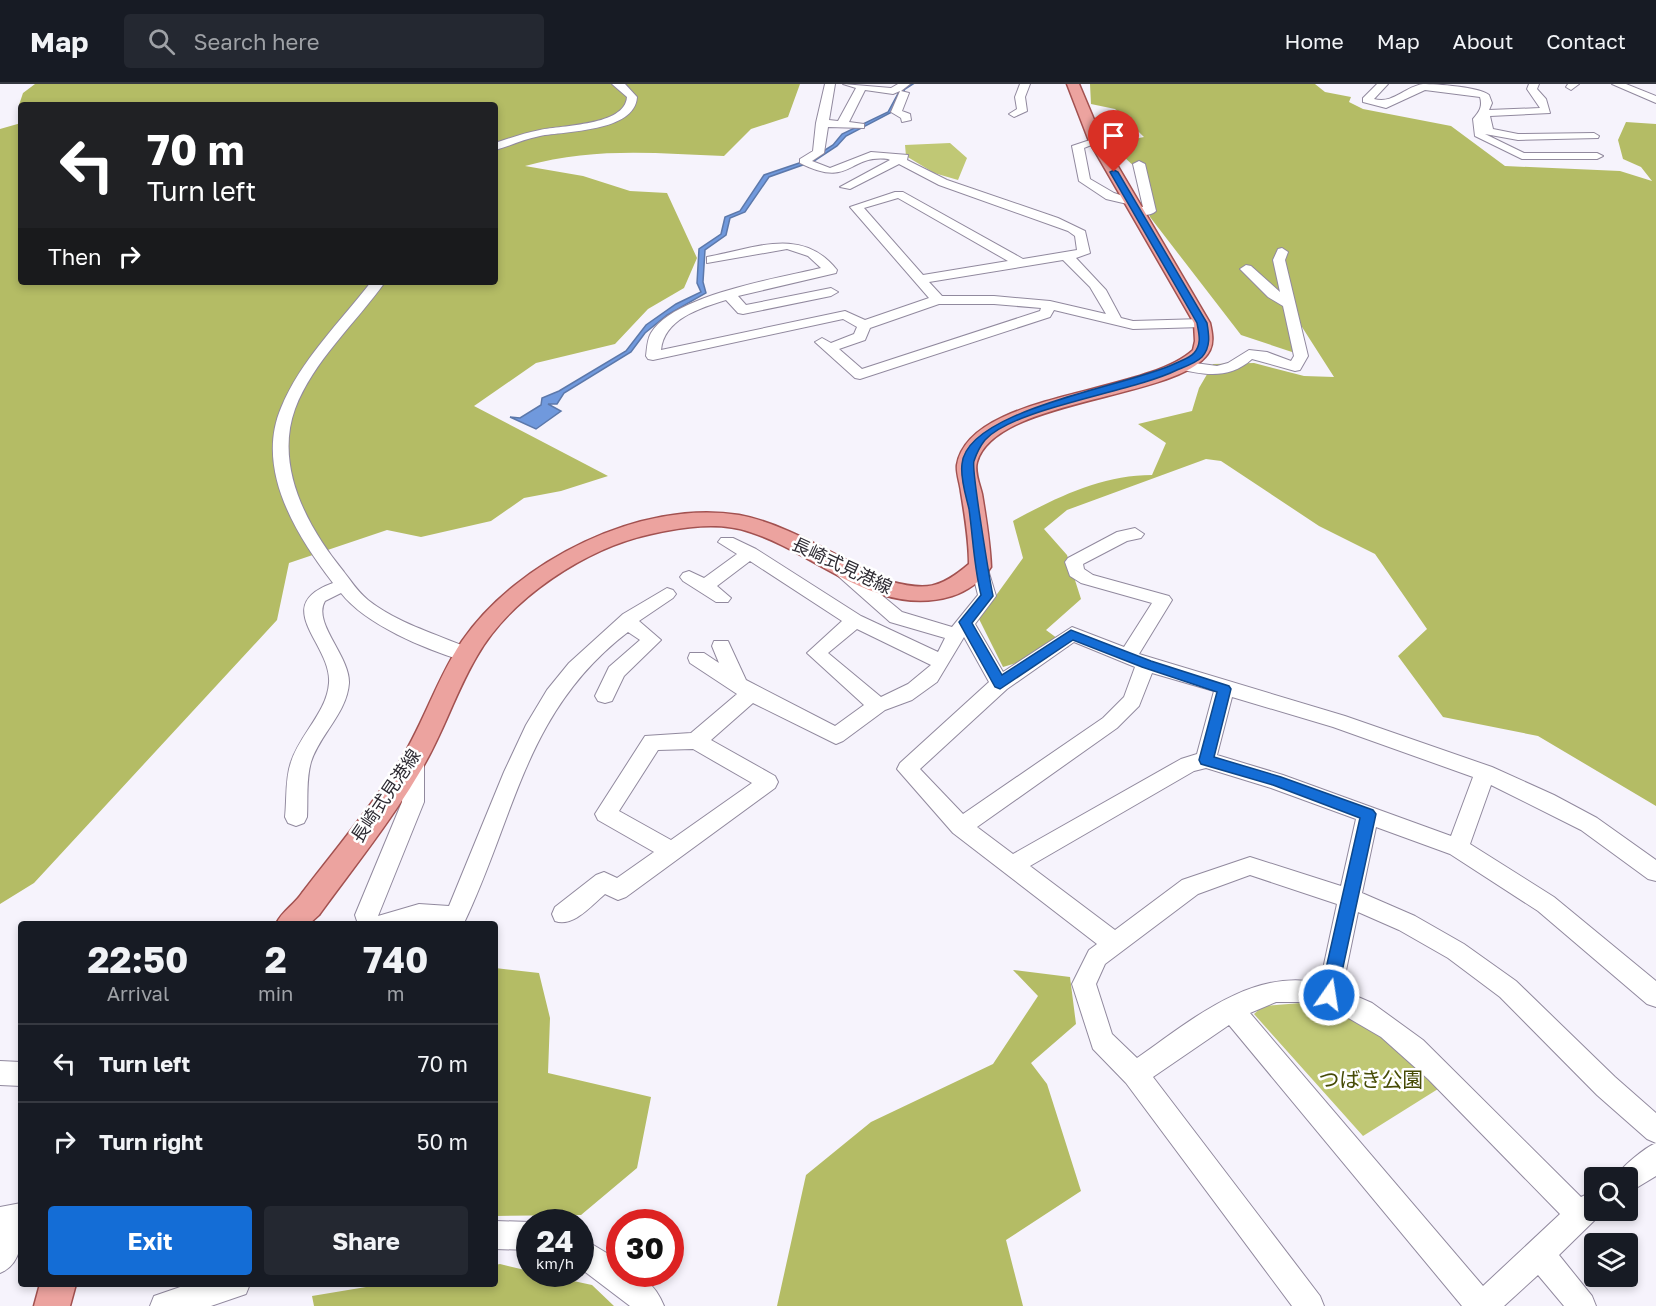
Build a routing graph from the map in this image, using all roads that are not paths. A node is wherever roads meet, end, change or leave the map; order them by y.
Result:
1 (618, 84) edge
2 (830, 84) edge
3 (848, 84) edge
4 (1073, 84) edge
5 (1383, 84) edge
6 (1534, 84) edge
7 (1617, 84) edge
8 (863, 85) edge
9 (1024, 85) edge
10 (904, 90) edge
11 (1656, 100) edge
12 (1486, 113) junction
13 (1014, 114) dead end
14 (906, 120) dead end
15 (821, 123) junction
16 (842, 124) junction
17 (860, 126) dead end
18 (1594, 136) dead end
19 (1096, 141) junction
20 (498, 146) edge
21 (1597, 156) dead end
22 (903, 157) junction
23 (1139, 164) dead end
24 (846, 187) dead end
25 (1134, 207) junction
26 (1282, 252) dead end
27 (1065, 255) junction
28 (712, 260) dead end
29 (1019, 262) junction
30 (1246, 269) dead end
31 (922, 279) junction
32 (376, 285) edge
33 (831, 292) dead end
34 (729, 295) junction
35 (938, 300) junction
36 (1289, 304) junction
37 (1050, 306) junction
38 (1115, 321) junction
39 (1202, 323) junction
40 (864, 325) junction
41 (1180, 365) junction
42 (1135, 534) dead end
43 (727, 542) dead end
44 (750, 553) junction
45 (833, 564) junction
46 (980, 567) junction
47 (344, 585) junction
48 (667, 594) dead end
49 (723, 598) dead end
50 (855, 621) junction
51 (628, 623) junction
52 (960, 628) junction
53 (721, 646) dead end
54 (464, 654) junction
55 (697, 658) dead end
56 (1137, 660) junction
57 (942, 662) junction
58 (1000, 684) junction
59 (744, 688) junction
60 (1224, 689) junction
61 (605, 696) dead end
62 (878, 705) junction
63 (696, 741) junction
64 (1206, 760) junction
65 (414, 761) junction
66 (1485, 773) junction
67 (1368, 814) junction
68 (296, 817) dead end
69 (961, 827) junction
70 (1458, 848) junction
71 (671, 851) junction
72 (1011, 866) junction
73 (1656, 872) edge
74 (1350, 898) junction
75 (563, 914) dead end
76 (293, 921) edge
77 (369, 921) edge
78 (394, 921) edge
79 (1115, 944) junction
80 (1329, 995) junction
81 (1656, 996) edge
82 (1233, 1011) junction
83 (0, 1073) edge
84 (18, 1074) edge
85 (1134, 1074) junction
86 (1656, 1130) edge
87 (1655, 1162) edge
88 (1638, 1173) edge
89 (1584, 1206) edge
90 (1584, 1212) edge
91 (18, 1219) edge
92 (0, 1221) edge
93 (18, 1225) edge
94 (498, 1235) edge
95 (516, 1236) edge
96 (1540, 1254) junction
97 (0, 1259) edge
98 (594, 1261) edge
99 (57, 1287) edge
100 (226, 1287) edge
101 (52, 1306) edge
102 (164, 1306) edge
103 (650, 1306) edge
104 (1310, 1306) edge
105 (1482, 1306) edge
106 (1582, 1306) edge

1 - 20 street
2 - 15 street
3 - 8 street
4 - 19 main road
5 - 12 street
6 - 12 street
7 - 11 street
8 - 10 street
8 - 16 street
9 - 13 street
10 - 14 street
12 - 18 street
12 - 21 street
15 - 16 street
15 - 22 street
16 - 17 street
19 - 25 main road
19 - 25 street
22 - 24 street
22 - 27 street
23 - 25 street
25 - 39 main road
26 - 36 street
27 - 29 street
27 - 38 street
28 - 34 street
29 - 31 street
29 - 31 street
30 - 36 street
31 - 35 street
32 - 47 street
33 - 34 street
34 - 40 street
35 - 37 street
35 - 40 street
36 - 41 street
37 - 38 street
37 - 40 street
38 - 39 street
39 - 41 main road
41 - 46 main road
42 - 56 street
43 - 44 street
44 - 49 street
44 - 50 street
45 - 46 main road, 長崎式見港線
45 - 52 street
45 - 54 main road, 長崎式見港線
46 - 52 street
47 - 54 street
47 - 68 street
48 - 51 street
50 - 57 street
50 - 62 street
51 - 61 street
51 - 78 street
52 - 57 street
52 - 58 street
53 - 59 street
54 - 65 main road, 長崎式見港線
55 - 59 street
56 - 58 street
56 - 60 street
56 - 69 street
57 - 62 street
58 - 69 street
59 - 62 street
59 - 63 street
60 - 64 street
60 - 66 street
63 - 71 street
63 - 71 street
64 - 67 street
64 - 72 street
65 - 76 main road, 長崎式見港線
65 - 77 street
66 - 70 street
66 - 73 street
67 - 70 street
67 - 74 street
69 - 72 street
70 - 81 street
71 - 75 street
72 - 79 street
74 - 79 street
74 - 80 street
74 - 86 street
79 - 85 street
80 - 82 street
80 - 89 street
82 - 85 street
82 - 105 street
83 - 84 street
85 - 104 street
87 - 88 street
90 - 96 street
91 - 92 street
93 - 97 street
94 - 95 street
96 - 105 street
96 - 106 street
98 - 103 street
99 - 101 main road
100 - 102 street

